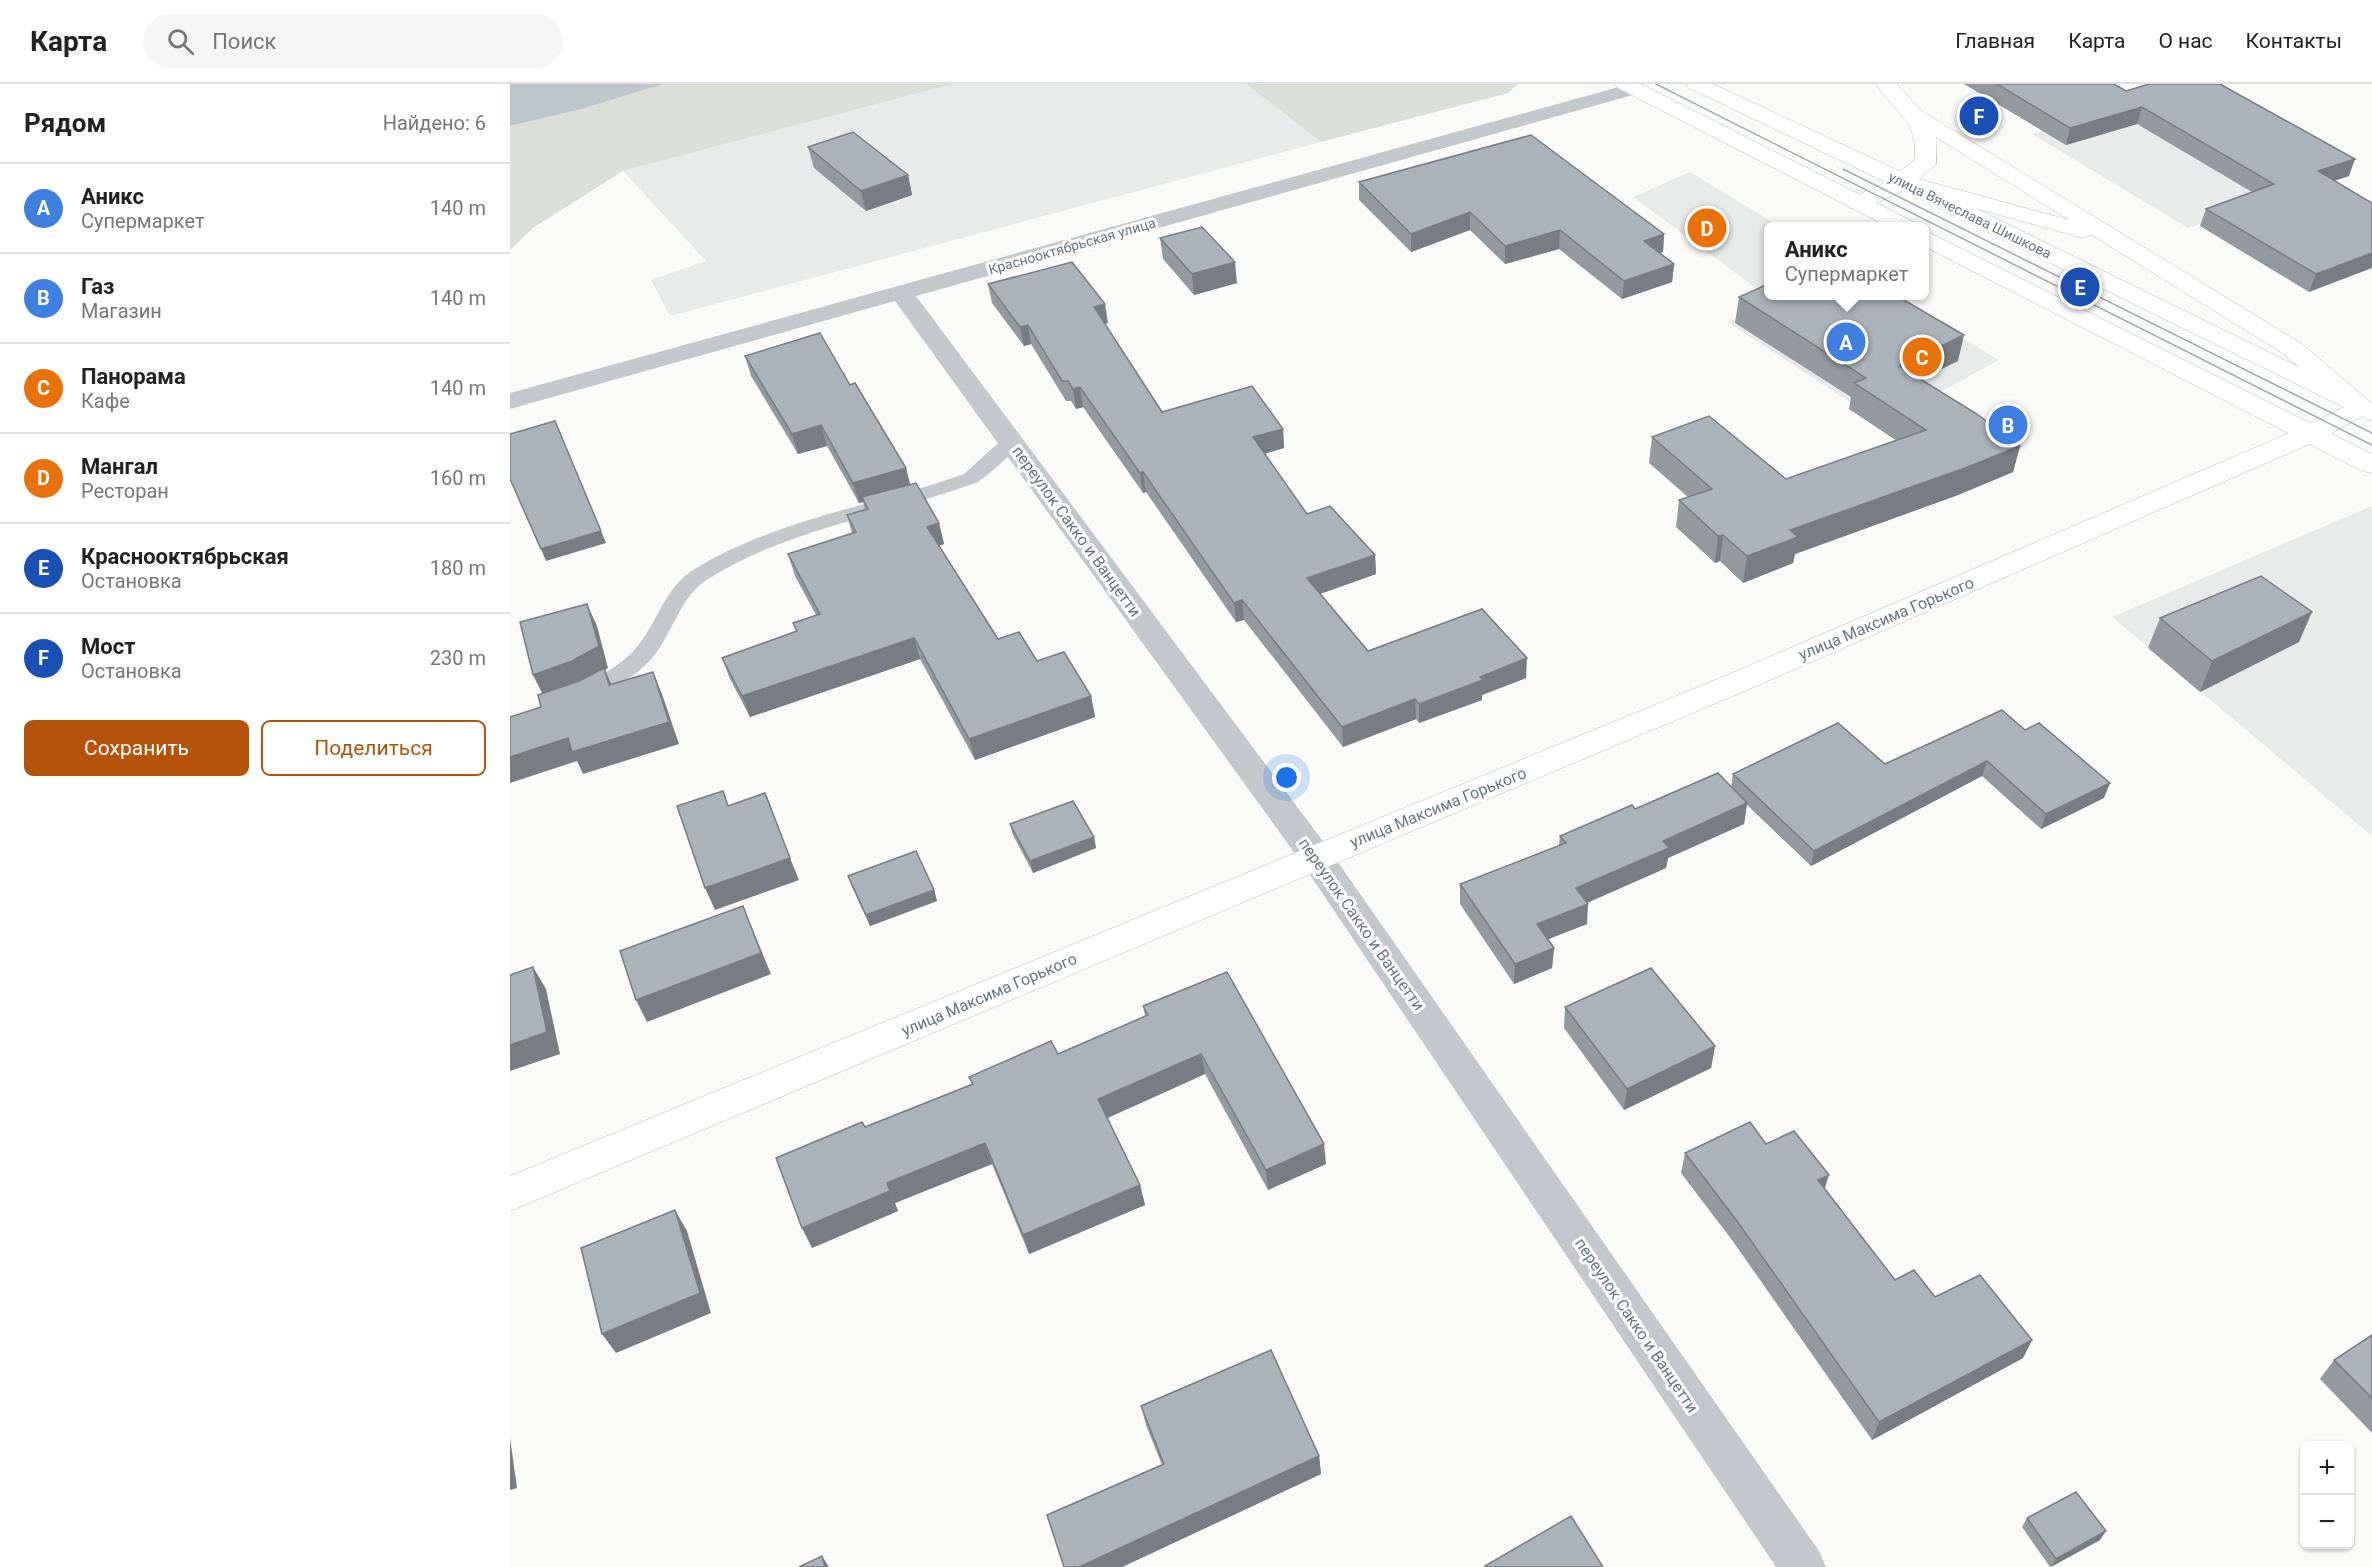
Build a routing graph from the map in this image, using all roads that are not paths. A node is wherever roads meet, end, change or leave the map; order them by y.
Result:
1 (1696, 84) edge
2 (1886, 84) edge
3 (1629, 86) edge
4 (1915, 115) junction
5 (1902, 181) junction
6 (1858, 203) junction
7 (1896, 222) edge
8 (1929, 240) edge
9 (2119, 241) junction
10 (902, 294) junction
11 (510, 401) edge
12 (2366, 410) edge
13 (2310, 434) junction
14 (1011, 441) junction
15 (2372, 465) edge
16 (561, 702) edge
17 (1316, 857) junction
18 (510, 1194) edge
19 (1803, 1567) edge

1 - 5 main road, улица Вячеслава Шишкова
2 - 4 main road
3 - 6 main road
3 - 10 street, Краснооктябрьская улица
4 - 5 main road
4 - 9 main road
5 - 6 main road
5 - 9 main road
5 - 12 main road, улица Вячеслава Шишкова
6 - 7 main road
8 - 13 main road
9 - 12 main road
10 - 11 street, Краснооктябрьская улица
10 - 14 street, переулок Сакко и Ванцетти
12 - 13 main road, улица Максима Горького
13 - 15 main road
13 - 17 main road, улица Максима Горького
14 - 16 lane
14 - 17 street, переулок Сакко и Ванцетти
17 - 18 main road, улица Максима Горького
17 - 19 street, переулок Сакко и Ванцетти

